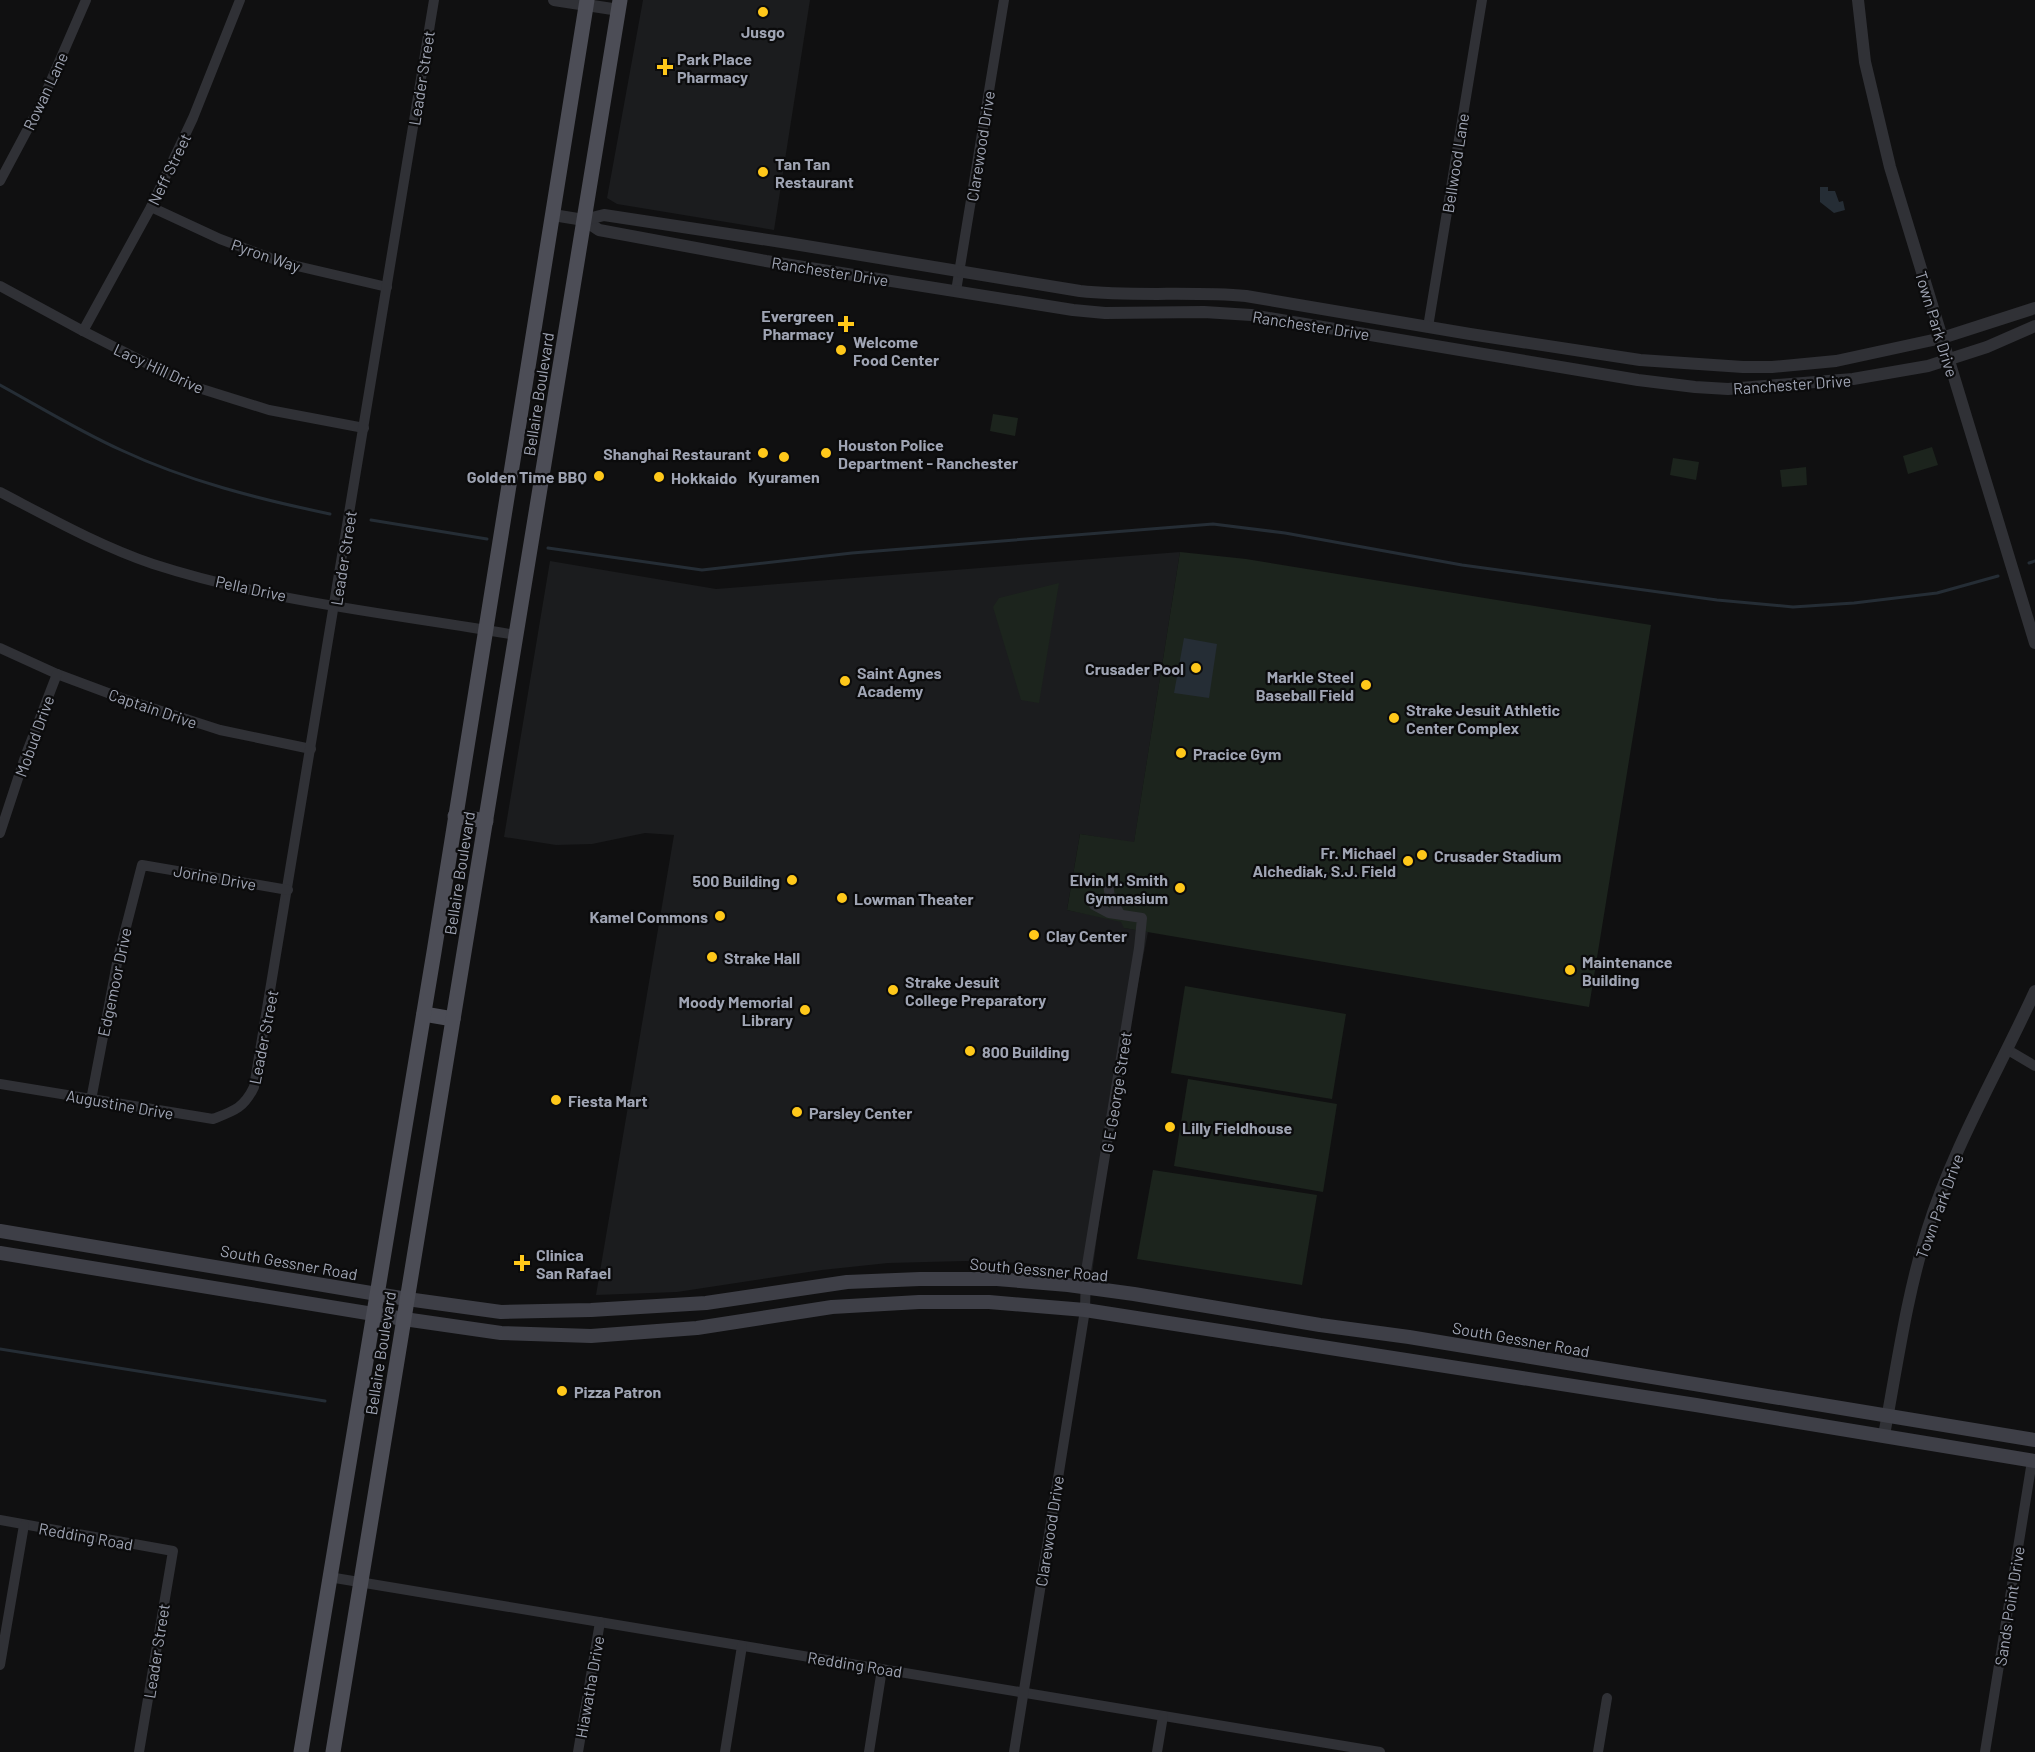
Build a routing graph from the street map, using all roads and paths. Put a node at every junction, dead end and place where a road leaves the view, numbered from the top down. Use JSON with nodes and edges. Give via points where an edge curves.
{"nodes":[{"id":1,"x":86,"y":0,"type":"edge"},
{"id":2,"x":240,"y":0,"type":"edge"},
{"id":3,"x":434,"y":0,"type":"edge"},
{"id":4,"x":554,"y":0,"type":"edge"},
{"id":5,"x":1004,"y":0,"type":"edge"},
{"id":6,"x":1482,"y":0,"type":"edge"},
{"id":7,"x":1858,"y":0,"type":"edge"},
{"id":8,"x":587,"y":3,"type":"edge"},
{"id":9,"x":620,"y":5,"type":"edge"},
{"id":10,"x":0,"y":181,"type":"edge"},
{"id":11,"x":151,"y":207,"type":"junction"},
{"id":12,"x":553,"y":215,"type":"junction"},
{"id":13,"x":584,"y":220,"type":"junction"},
{"id":14,"x":690,"y":228,"type":"junction"},
{"id":15,"x":770,"y":240,"type":"junction"},
{"id":16,"x":687,"y":246,"type":"junction"},
{"id":17,"x":766,"y":261,"type":"junction"},
{"id":18,"x":959,"y":271,"type":"junction"},
{"id":19,"x":0,"y":286,"type":"edge"},
{"id":20,"x":387,"y":287,"type":"junction"},
{"id":21,"x":956,"y":291,"type":"junction"},
{"id":22,"x":1105,"y":294,"type":"junction"},
{"id":23,"x":1289,"y":303,"type":"junction"},
{"id":24,"x":2035,"y":308,"type":"edge"},
{"id":25,"x":1105,"y":313,"type":"junction"},
{"id":26,"x":1286,"y":320,"type":"junction"},
{"id":27,"x":2035,"y":326,"type":"edge"},
{"id":28,"x":1428,"y":327,"type":"junction"},
{"id":29,"x":83,"y":331,"type":"junction"},
{"id":30,"x":1470,"y":334,"type":"junction"},
{"id":31,"x":1942,"y":338,"type":"junction"},
{"id":32,"x":1467,"y":351,"type":"junction"},
{"id":33,"x":1610,"y":355,"type":"junction"},
{"id":34,"x":1948,"y":358,"type":"junction"},
{"id":35,"x":1772,"y":367,"type":"junction"},
{"id":36,"x":1607,"y":374,"type":"junction"},
{"id":37,"x":1774,"y":385,"type":"junction"},
{"id":38,"x":364,"y":428,"type":"junction"},
{"id":39,"x":0,"y":492,"type":"edge"},
{"id":40,"x":335,"y":605,"type":"junction"},
{"id":41,"x":485,"y":629,"type":"junction"},
{"id":42,"x":516,"y":635,"type":"junction"},
{"id":43,"x":2035,"y":643,"type":"edge"},
{"id":44,"x":0,"y":648,"type":"edge"},
{"id":45,"x":57,"y":674,"type":"junction"},
{"id":46,"x":311,"y":749,"type":"junction"},
{"id":47,"x":455,"y":816,"type":"junction"},
{"id":48,"x":486,"y":821,"type":"junction"},
{"id":49,"x":0,"y":834,"type":"edge"},
{"id":50,"x":142,"y":865,"type":"joint"},
{"id":51,"x":1108,"y":884,"type":"dead end"},
{"id":52,"x":288,"y":890,"type":"junction"},
{"id":53,"x":1094,"y":905,"type":"dead end"},
{"id":54,"x":1120,"y":914,"type":"junction"},
{"id":55,"x":2035,"y":991,"type":"edge"},
{"id":56,"x":424,"y":1014,"type":"junction"},
{"id":57,"x":453,"y":1019,"type":"junction"},
{"id":58,"x":2008,"y":1050,"type":"junction"},
{"id":59,"x":2035,"y":1066,"type":"edge"},
{"id":60,"x":0,"y":1084,"type":"edge"},
{"id":61,"x":91,"y":1100,"type":"junction"},
{"id":62,"x":238,"y":1110,"type":"joint"},
{"id":63,"x":0,"y":1231,"type":"edge"},
{"id":64,"x":0,"y":1253,"type":"edge"},
{"id":65,"x":168,"y":1258,"type":"junction"},
{"id":66,"x":164,"y":1281,"type":"junction"},
{"id":67,"x":1086,"y":1288,"type":"junction"},
{"id":68,"x":377,"y":1294,"type":"junction"},
{"id":69,"x":407,"y":1299,"type":"junction"},
{"id":70,"x":591,"y":1310,"type":"junction"},
{"id":71,"x":1085,"y":1310,"type":"junction"},
{"id":72,"x":1247,"y":1312,"type":"junction"},
{"id":73,"x":373,"y":1314,"type":"junction"},
{"id":74,"x":404,"y":1319,"type":"junction"},
{"id":75,"x":1385,"y":1333,"type":"junction"},
{"id":76,"x":1243,"y":1334,"type":"junction"},
{"id":77,"x":591,"y":1336,"type":"junction"},
{"id":78,"x":1521,"y":1355,"type":"junction"},
{"id":79,"x":1381,"y":1356,"type":"junction"},
{"id":80,"x":1516,"y":1377,"type":"junction"},
{"id":81,"x":1660,"y":1379,"type":"junction"},
{"id":82,"x":1657,"y":1399,"type":"junction"},
{"id":83,"x":1888,"y":1415,"type":"junction"},
{"id":84,"x":1884,"y":1435,"type":"junction"},
{"id":85,"x":2035,"y":1440,"type":"edge"},
{"id":86,"x":2034,"y":1460,"type":"edge"},
{"id":87,"x":0,"y":1520,"type":"edge"},
{"id":88,"x":24,"y":1525,"type":"junction"},
{"id":89,"x":173,"y":1551,"type":"joint"},
{"id":90,"x":329,"y":1577,"type":"junction"},
{"id":91,"x":361,"y":1582,"type":"junction"},
{"id":92,"x":600,"y":1622,"type":"junction"},
{"id":93,"x":742,"y":1646,"type":"junction"},
{"id":94,"x":0,"y":1665,"type":"edge"},
{"id":95,"x":882,"y":1669,"type":"junction"},
{"id":96,"x":1024,"y":1693,"type":"junction"},
{"id":97,"x":1607,"y":1698,"type":"dead end"},
{"id":98,"x":1163,"y":1716,"type":"junction"},
{"id":99,"x":139,"y":1752,"type":"edge"},
{"id":100,"x":301,"y":1752,"type":"edge"},
{"id":101,"x":333,"y":1752,"type":"edge"},
{"id":102,"x":578,"y":1752,"type":"edge"},
{"id":103,"x":725,"y":1752,"type":"edge"},
{"id":104,"x":868,"y":1752,"type":"edge"},
{"id":105,"x":1014,"y":1752,"type":"edge"},
{"id":106,"x":1157,"y":1752,"type":"edge"},
{"id":107,"x":1380,"y":1752,"type":"edge"},
{"id":108,"x":1598,"y":1752,"type":"edge"},
{"id":109,"x":1985,"y":1752,"type":"edge"}],
"edges":[{"from":1,"to":10,"type":"street","name":"Rowan Lane","via":[[40,106]]},
{"from":2,"to":11,"type":"street","name":"Neff Street","via":[[193,118]]},
{"from":3,"to":20,"type":"street","name":"Leader Street"},
{"from":4,"to":8,"type":"street"},
{"from":5,"to":18,"type":"street","name":"Clarewood Drive"},
{"from":6,"to":28,"type":"street","name":"Bellwood Lane"},
{"from":7,"to":31,"type":"street","name":"Town Park Drive","via":[[1865,62],[1890,167]]},
{"from":8,"to":9,"type":"street"},
{"from":8,"to":12,"type":"main road","name":"Bellaire Boulevard"},
{"from":9,"to":13,"type":"main road","name":"Bellaire Boulevard"},
{"from":11,"to":20,"type":"street","name":"Pyron Way","via":[[284,263]]},
{"from":11,"to":29,"type":"street","name":"Neff Street"},
{"from":12,"to":13,"type":"street","name":"Ranchester Drive"},
{"from":12,"to":41,"type":"main road","name":"Bellaire Boulevard"},
{"from":13,"to":14,"type":"street","name":"Ranchester Drive","via":[[601,215]]},
{"from":13,"to":16,"type":"street","name":"Ranchester Drive","via":[[599,230]]},
{"from":13,"to":42,"type":"main road","name":"Bellaire Boulevard"},
{"from":14,"to":15,"type":"street","name":"Ranchester Drive"},
{"from":14,"to":16,"type":"street"},
{"from":15,"to":17,"type":"street"},
{"from":15,"to":18,"type":"street","name":"Ranchester Drive"},
{"from":16,"to":17,"type":"street","name":"Ranchester Drive"},
{"from":17,"to":21,"type":"street","name":"Ranchester Drive"},
{"from":18,"to":21,"type":"street","name":"Clarewood Drive"},
{"from":18,"to":22,"type":"street","name":"Ranchester Drive"},
{"from":19,"to":29,"type":"street","name":"Lacy Hill Drive"},
{"from":20,"to":38,"type":"street","name":"Leader Street"},
{"from":21,"to":25,"type":"street","name":"Ranchester Drive"},
{"from":22,"to":23,"type":"street","name":"Ranchester Drive","via":[[1215,293]]},
{"from":22,"to":25,"type":"street"},
{"from":23,"to":26,"type":"street"},
{"from":23,"to":28,"type":"street","name":"Ranchester Drive"},
{"from":24,"to":31,"type":"street","name":"Ranchester Drive"},
{"from":25,"to":26,"type":"street","name":"Ranchester Drive","via":[[1226,312]]},
{"from":26,"to":32,"type":"street","name":"Ranchester Drive"},
{"from":27,"to":34,"type":"street","name":"Ranchester Drive","via":[[1987,347]]},
{"from":28,"to":30,"type":"street","name":"Ranchester Drive"},
{"from":29,"to":38,"type":"street","name":"Lacy Hill Drive","via":[[189,385],[268,410]]},
{"from":30,"to":32,"type":"street"},
{"from":30,"to":33,"type":"street","name":"Ranchester Drive"},
{"from":31,"to":34,"type":"street","name":"Town Park Drive"},
{"from":31,"to":35,"type":"street","name":"Ranchester Drive","via":[[1836,362]]},
{"from":32,"to":36,"type":"street","name":"Ranchester Drive"},
{"from":33,"to":35,"type":"street","name":"Ranchester Drive","via":[[1696,365]]},
{"from":33,"to":36,"type":"street"},
{"from":34,"to":37,"type":"street","name":"Ranchester Drive","via":[[1928,366],[1853,380]]},
{"from":34,"to":43,"type":"street","name":"Town Park Drive"},
{"from":35,"to":37,"type":"street"},
{"from":36,"to":37,"type":"street","name":"Ranchester Drive","via":[[1695,387]]},
{"from":38,"to":40,"type":"street","name":"Leader Street"},
{"from":39,"to":40,"type":"street","name":"Pella Drive","via":[[80,534],[153,563],[233,586]]},
{"from":40,"to":41,"type":"street","name":"Pella Drive"},
{"from":40,"to":46,"type":"street","name":"Leader Street"},
{"from":41,"to":42,"type":"street","name":"Pella Drive"},
{"from":41,"to":47,"type":"main road","name":"Bellaire Boulevard"},
{"from":42,"to":48,"type":"main road","name":"Bellaire Boulevard"},
{"from":44,"to":45,"type":"street","name":"Captain Drive"},
{"from":45,"to":46,"type":"street","name":"Captain Drive","via":[[220,730]]},
{"from":45,"to":49,"type":"street","name":"Mobud Drive"},
{"from":46,"to":52,"type":"street","name":"Leader Street"},
{"from":47,"to":48,"type":"main road"},
{"from":47,"to":56,"type":"main road","name":"Bellaire Boulevard"},
{"from":48,"to":57,"type":"main road","name":"Bellaire Boulevard"},
{"from":50,"to":52,"type":"street","name":"Jorine Drive"},
{"from":50,"to":61,"type":"street","name":"Edgemoor Drive","via":[[118,958]]},
{"from":51,"to":54,"type":"street"},
{"from":52,"to":62,"type":"street","name":"Leader Street","via":[[258,1077],[249,1098]]},
{"from":53,"to":54,"type":"street","name":"G E George Street"},
{"from":54,"to":67,"type":"street","name":"G E George Street","via":[[1142,918]]},
{"from":55,"to":58,"type":"street","name":"Town Park Drive"},
{"from":56,"to":57,"type":"main road"},
{"from":56,"to":68,"type":"main road","name":"Bellaire Boulevard"},
{"from":57,"to":69,"type":"main road","name":"Bellaire Boulevard"},
{"from":58,"to":59,"type":"street"},
{"from":58,"to":83,"type":"street","name":"Town Park Drive","via":[[1979,1105],[1927,1229],[1904,1324]]},
{"from":60,"to":61,"type":"street","name":"Augustine Drive"},
{"from":61,"to":62,"type":"street","name":"Augustine Drive","via":[[213,1119]]},
{"from":63,"to":65,"type":"main road","name":"South Gessner Road"},
{"from":64,"to":66,"type":"main road"},
{"from":65,"to":66,"type":"main road"},
{"from":65,"to":68,"type":"main road","name":"South Gessner Road"},
{"from":66,"to":73,"type":"main road"},
{"from":67,"to":70,"type":"main road","name":"South Gessner Road","via":[[997,1279],[847,1282],[706,1303]]},
{"from":67,"to":71,"type":"street","name":"Clarewood Drive"},
{"from":67,"to":72,"type":"main road","name":"South Gessner Road"},
{"from":68,"to":69,"type":"main road","name":"South Gessner Road"},
{"from":68,"to":73,"type":"main road","name":"Bellaire Boulevard"},
{"from":69,"to":70,"type":"main road","name":"South Gessner Road","via":[[501,1312]]},
{"from":69,"to":74,"type":"main road","name":"Bellaire Boulevard"},
{"from":70,"to":77,"type":"main road"},
{"from":71,"to":76,"type":"main road"},
{"from":71,"to":77,"type":"main road","via":[[989,1302],[919,1302],[832,1307],[697,1328]]},
{"from":71,"to":96,"type":"street","name":"Clarewood Drive"},
{"from":72,"to":75,"type":"main road","name":"South Gessner Road"},
{"from":72,"to":76,"type":"main road"},
{"from":73,"to":74,"type":"main road"},
{"from":73,"to":90,"type":"main road","name":"Bellaire Boulevard"},
{"from":74,"to":77,"type":"main road","via":[[501,1333]]},
{"from":74,"to":91,"type":"main road","name":"Bellaire Boulevard"},
{"from":75,"to":78,"type":"main road","name":"South Gessner Road"},
{"from":75,"to":79,"type":"main road"},
{"from":76,"to":79,"type":"main road"},
{"from":78,"to":80,"type":"main road"},
{"from":78,"to":81,"type":"main road","name":"South Gessner Road"},
{"from":79,"to":80,"type":"main road"},
{"from":80,"to":82,"type":"main road"},
{"from":81,"to":82,"type":"main road"},
{"from":81,"to":83,"type":"main road","name":"South Gessner Road"},
{"from":82,"to":84,"type":"main road"},
{"from":83,"to":84,"type":"street","name":"Town Park Drive"},
{"from":83,"to":85,"type":"main road","name":"South Gessner Road"},
{"from":84,"to":86,"type":"main road"},
{"from":86,"to":109,"type":"street","name":"Sands Point Drive"},
{"from":87,"to":88,"type":"street","name":"Redding Road"},
{"from":88,"to":89,"type":"street","name":"Redding Road"},
{"from":88,"to":94,"type":"street"},
{"from":89,"to":99,"type":"street","name":"Leader Street"},
{"from":90,"to":91,"type":"street","name":"Redding Road"},
{"from":90,"to":100,"type":"main road","name":"Bellaire Boulevard"},
{"from":91,"to":92,"type":"street","name":"Redding Road"},
{"from":91,"to":101,"type":"main road","name":"Bellaire Boulevard"},
{"from":92,"to":93,"type":"street","name":"Redding Road"},
{"from":92,"to":102,"type":"street","name":"Hiawatha Drive"},
{"from":93,"to":95,"type":"street","name":"Redding Road"},
{"from":93,"to":103,"type":"street"},
{"from":95,"to":96,"type":"street","name":"Redding Road"},
{"from":95,"to":104,"type":"street"},
{"from":96,"to":98,"type":"street","name":"Redding Road"},
{"from":96,"to":105,"type":"street","name":"Clarewood Drive"},
{"from":97,"to":108,"type":"street"},
{"from":98,"to":106,"type":"street"},
{"from":98,"to":107,"type":"street","name":"Redding Road"}]}
